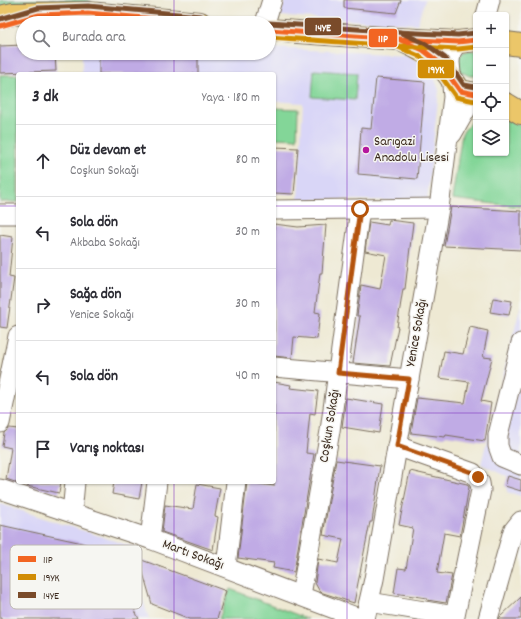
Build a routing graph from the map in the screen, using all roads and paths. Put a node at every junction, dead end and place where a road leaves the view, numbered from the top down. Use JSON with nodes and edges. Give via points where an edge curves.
{"nodes":[{"id":1,"x":272,"y":0,"type":"edge"},
{"id":2,"x":490,"y":0,"type":"edge"},
{"id":3,"x":487,"y":12,"type":"edge"},
{"id":4,"x":39,"y":15,"type":"junction"},
{"id":5,"x":35,"y":16,"type":"edge"},
{"id":6,"x":122,"y":16,"type":"edge"},
{"id":7,"x":267,"y":16,"type":"edge"},
{"id":8,"x":0,"y":17,"type":"edge"},
{"id":9,"x":16,"y":21,"type":"edge"},
{"id":10,"x":0,"y":26,"type":"edge"},
{"id":11,"x":276,"y":30,"type":"edge"},
{"id":12,"x":398,"y":39,"type":"junction"},
{"id":13,"x":467,"y":41,"type":"edge"},
{"id":14,"x":509,"y":43,"type":"edge"},
{"id":15,"x":521,"y":45,"type":"edge"},
{"id":16,"x":452,"y":79,"type":"junction"},
{"id":17,"x":473,"y":93,"type":"edge"},
{"id":18,"x":473,"y":102,"type":"edge"},
{"id":19,"x":509,"y":106,"type":"edge"},
{"id":20,"x":521,"y":113,"type":"edge"},
{"id":21,"x":449,"y":141,"type":"junction"},
{"id":22,"x":439,"y":208,"type":"junction"},
{"id":23,"x":360,"y":209,"type":"junction"},
{"id":24,"x":276,"y":210,"type":"edge"},
{"id":25,"x":0,"y":214,"type":"edge"},
{"id":26,"x":16,"y":214,"type":"edge"},
{"id":27,"x":13,"y":343,"type":"edge"},
{"id":28,"x":521,"y":343,"type":"edge"},
{"id":29,"x":276,"y":368,"type":"edge"},
{"id":30,"x":338,"y":373,"type":"junction"},
{"id":31,"x":409,"y":379,"type":"junction"},
{"id":32,"x":0,"y":423,"type":"edge"},
{"id":33,"x":397,"y":446,"type":"junction"},
{"id":34,"x":521,"y":466,"type":"edge"},
{"id":35,"x":75,"y":484,"type":"edge"},
{"id":36,"x":157,"y":484,"type":"edge"},
{"id":37,"x":236,"y":484,"type":"edge"},
{"id":38,"x":0,"y":489,"type":"edge"},
{"id":39,"x":72,"y":513,"type":"junction"},
{"id":40,"x":521,"y":521,"type":"edge"},
{"id":41,"x":150,"y":539,"type":"junction"},
{"id":42,"x":226,"y":567,"type":"junction"},
{"id":43,"x":301,"y":596,"type":"junction"},
{"id":44,"x":367,"y":610,"type":"edge"},
{"id":45,"x":361,"y":619,"type":"edge"},
{"id":46,"x":488,"y":619,"type":"edge"}],
"edges":[{"from":1,"to":7,"type":"street"},
{"from":2,"to":3,"type":"street"},
{"from":4,"to":5,"type":"main road"},
{"from":4,"to":6,"type":"main road","via":[[88,13]]},
{"from":4,"to":8,"type":"main road","via":[[13,14]]},
{"from":9,"to":10,"type":"main road"},
{"from":11,"to":12,"type":"main road"},
{"from":12,"to":13,"type":"main road"},
{"from":12,"to":16,"type":"main road","via":[[423,50],[442,64]]},
{"from":13,"to":16,"type":"street","name":"Yenice Sokağı","via":[[451,52]]},
{"from":14,"to":15,"type":"main road"},
{"from":16,"to":17,"type":"main road","via":[[460,91]]},
{"from":16,"to":21,"type":"street","name":"Yenice Sokağı","via":[[454,97]]},
{"from":18,"to":21,"type":"street","via":[[468,106]]},
{"from":19,"to":20,"type":"main road"},
{"from":21,"to":22,"type":"street","name":"Yenice Sokağı"},
{"from":22,"to":23,"type":"street"},
{"from":22,"to":31,"type":"street","name":"Yenice Sokağı"},
{"from":23,"to":24,"type":"street"},
{"from":23,"to":30,"type":"street","name":"Coşkun Sokağı"},
{"from":25,"to":26,"type":"street"},
{"from":27,"to":32,"type":"street"},
{"from":28,"to":34,"type":"street","via":[[498,435],[502,457]]},
{"from":29,"to":30,"type":"street"},
{"from":30,"to":31,"type":"street"},
{"from":30,"to":43,"type":"street","name":"Coşkun Sokağı"},
{"from":31,"to":33,"type":"street","name":"Yenice Sokağı"},
{"from":33,"to":44,"type":"street","name":"Yenice Sokağı"},
{"from":33,"to":44,"type":"street","via":[[474,473],[481,490],[455,616]]},
{"from":35,"to":39,"type":"street"},
{"from":36,"to":41,"type":"street"},
{"from":37,"to":42,"type":"street"},
{"from":38,"to":39,"type":"street","name":"Martı Sokağı"},
{"from":39,"to":41,"type":"street","name":"Martı Sokağı"},
{"from":40,"to":46,"type":"street","via":[[513,531]]},
{"from":41,"to":42,"type":"street","name":"Martı Sokağı"},
{"from":42,"to":43,"type":"street","name":"Martı Sokağı"},
{"from":43,"to":45,"type":"street","name":"Martı Sokağı"}]}
